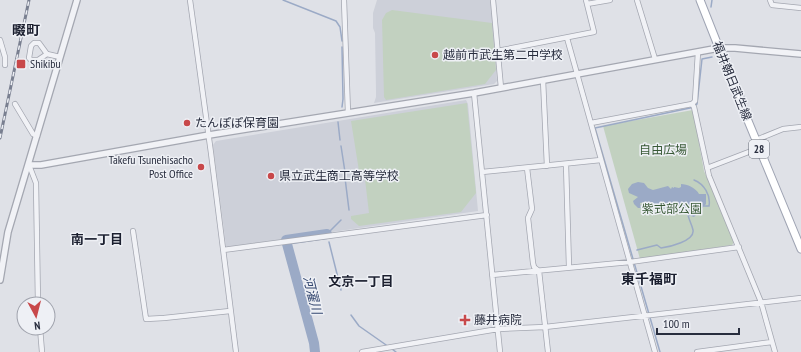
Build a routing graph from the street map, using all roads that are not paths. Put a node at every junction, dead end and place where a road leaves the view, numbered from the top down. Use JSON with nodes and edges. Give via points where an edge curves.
{"nodes":[{"id":1,"x":77,"y":0,"type":"edge"},
{"id":2,"x":190,"y":0,"type":"edge"},
{"id":3,"x":344,"y":0,"type":"edge"},
{"id":4,"x":493,"y":0,"type":"edge"},
{"id":5,"x":610,"y":0,"type":"edge"},
{"id":6,"x":637,"y":0,"type":"edge"},
{"id":7,"x":700,"y":0,"type":"edge"},
{"id":8,"x":770,"y":0,"type":"edge"},
{"id":9,"x":586,"y":2,"type":"edge"},
{"id":10,"x":801,"y":8,"type":"edge"},
{"id":11,"x":567,"y":38,"type":"junction"},
{"id":12,"x":0,"y":40,"type":"edge"},
{"id":13,"x":719,"y":48,"type":"junction"},
{"id":14,"x":497,"y":52,"type":"junction"},
{"id":15,"x":698,"y":52,"type":"junction"},
{"id":16,"x":47,"y":54,"type":"junction"},
{"id":17,"x":801,"y":54,"type":"edge"},
{"id":18,"x":60,"y":57,"type":"junction"},
{"id":19,"x":656,"y":59,"type":"junction"},
{"id":20,"x":5,"y":65,"type":"dead end"},
{"id":21,"x":576,"y":74,"type":"junction"},
{"id":22,"x":543,"y":80,"type":"junction"},
{"id":23,"x":501,"y":88,"type":"junction"},
{"id":24,"x":474,"y":93,"type":"junction"},
{"id":25,"x":15,"y":104,"type":"dead end"},
{"id":26,"x":692,"y":104,"type":"junction"},
{"id":27,"x":348,"y":113,"type":"junction"},
{"id":28,"x":591,"y":123,"type":"junction"},
{"id":29,"x":801,"y":126,"type":"edge"},
{"id":30,"x":208,"y":135,"type":"junction"},
{"id":31,"x":37,"y":136,"type":"junction"},
{"id":32,"x":756,"y":140,"type":"junction"},
{"id":33,"x":759,"y":148,"type":"junction"},
{"id":34,"x":601,"y":160,"type":"junction"},
{"id":35,"x":566,"y":164,"type":"junction"},
{"id":36,"x":29,"y":165,"type":"junction"},
{"id":37,"x":547,"y":166,"type":"junction"},
{"id":38,"x":527,"y":168,"type":"junction"},
{"id":39,"x":707,"y":168,"type":"junction"},
{"id":40,"x":482,"y":172,"type":"junction"},
{"id":41,"x":486,"y":215,"type":"junction"},
{"id":42,"x":133,"y":231,"type":"dead end"},
{"id":43,"x":739,"y":247,"type":"junction"},
{"id":44,"x":223,"y":250,"type":"junction"},
{"id":45,"x":801,"y":250,"type":"edge"},
{"id":46,"x":630,"y":262,"type":"junction"},
{"id":47,"x":569,"y":267,"type":"junction"},
{"id":48,"x":539,"y":271,"type":"junction"},
{"id":49,"x":492,"y":275,"type":"junction"},
{"id":50,"x":0,"y":280,"type":"edge"},
{"id":51,"x":38,"y":296,"type":"edge"},
{"id":52,"x":801,"y":298,"type":"edge"},
{"id":53,"x":761,"y":302,"type":"junction"},
{"id":54,"x":230,"y":311,"type":"junction"},
{"id":55,"x":646,"y":315,"type":"junction"},
{"id":56,"x":545,"y":327,"type":"junction"},
{"id":57,"x":498,"y":329,"type":"junction"},
{"id":58,"x":41,"y":336,"type":"edge"},
{"id":59,"x":772,"y":342,"type":"junction"},
{"id":60,"x":369,"y":351,"type":"edge"},
{"id":61,"x":42,"y":352,"type":"edge"},
{"id":62,"x":236,"y":352,"type":"edge"},
{"id":63,"x":362,"y":352,"type":"edge"},
{"id":64,"x":500,"y":352,"type":"edge"},
{"id":65,"x":548,"y":352,"type":"edge"},
{"id":66,"x":655,"y":352,"type":"edge"},
{"id":67,"x":697,"y":352,"type":"edge"},
{"id":68,"x":775,"y":352,"type":"edge"}],
"edges":[{"from":1,"to":18,"type":"street"},
{"from":2,"to":30,"type":"street"},
{"from":3,"to":27,"type":"street"},
{"from":4,"to":14,"type":"street"},
{"from":5,"to":9,"type":"street"},
{"from":6,"to":19,"type":"street"},
{"from":7,"to":13,"type":"main road","name":"福井朝日武生線","number":"28"},
{"from":8,"to":10,"type":"street","via":[[772,5]]},
{"from":9,"to":11,"type":"street","via":[[594,32]]},
{"from":11,"to":14,"type":"street"},
{"from":11,"to":21,"type":"street"},
{"from":12,"to":20,"type":"street"},
{"from":13,"to":15,"type":"street"},
{"from":13,"to":17,"type":"street"},
{"from":13,"to":32,"type":"main road","name":"福井朝日武生線","number":"28"},
{"from":14,"to":23,"type":"street"},
{"from":15,"to":19,"type":"street"},
{"from":15,"to":26,"type":"street","via":[[695,101]]},
{"from":16,"to":16,"type":"street","via":[[36,61],[28,58],[31,45],[34,43],[39,43]]},
{"from":16,"to":18,"type":"street"},
{"from":18,"to":31,"type":"street"},
{"from":19,"to":21,"type":"street"},
{"from":21,"to":22,"type":"street"},
{"from":21,"to":28,"type":"street"},
{"from":22,"to":23,"type":"street"},
{"from":22,"to":37,"type":"street"},
{"from":23,"to":24,"type":"street"},
{"from":24,"to":27,"type":"street"},
{"from":24,"to":40,"type":"street"},
{"from":25,"to":31,"type":"street","via":[[33,134]]},
{"from":26,"to":28,"type":"street"},
{"from":26,"to":39,"type":"street"},
{"from":27,"to":30,"type":"street"},
{"from":28,"to":34,"type":"street"},
{"from":29,"to":32,"type":"street","via":[[783,129]]},
{"from":30,"to":36,"type":"street"},
{"from":30,"to":44,"type":"street"},
{"from":31,"to":36,"type":"street"},
{"from":32,"to":33,"type":"main road","name":"福井朝日武生線","number":"28"},
{"from":33,"to":39,"type":"street"},
{"from":33,"to":45,"type":"main road","name":"福井朝日武生線","number":"28"},
{"from":34,"to":35,"type":"street"},
{"from":34,"to":46,"type":"street"},
{"from":35,"to":37,"type":"street"},
{"from":35,"to":47,"type":"street"},
{"from":36,"to":50,"type":"street","via":[[8,232]]},
{"from":36,"to":51,"type":"street","via":[[36,183]]},
{"from":37,"to":38,"type":"street"},
{"from":38,"to":40,"type":"street"},
{"from":38,"to":48,"type":"street","via":[[532,209],[528,218],[533,263]]},
{"from":39,"to":43,"type":"street"},
{"from":40,"to":41,"type":"street"},
{"from":41,"to":44,"type":"street"},
{"from":41,"to":49,"type":"street"},
{"from":42,"to":54,"type":"street","via":[[146,319]]},
{"from":43,"to":46,"type":"street"},
{"from":43,"to":53,"type":"street"},
{"from":44,"to":54,"type":"street"},
{"from":46,"to":47,"type":"street"},
{"from":46,"to":55,"type":"street"},
{"from":47,"to":48,"type":"street"},
{"from":48,"to":49,"type":"street"},
{"from":48,"to":56,"type":"street"},
{"from":49,"to":57,"type":"street"},
{"from":52,"to":53,"type":"street"},
{"from":53,"to":55,"type":"street"},
{"from":53,"to":59,"type":"street"},
{"from":54,"to":62,"type":"street"},
{"from":55,"to":56,"type":"street"},
{"from":55,"to":66,"type":"street"},
{"from":56,"to":57,"type":"street"},
{"from":56,"to":65,"type":"street"},
{"from":57,"to":60,"type":"street"},
{"from":57,"to":64,"type":"street"},
{"from":58,"to":61,"type":"street"},
{"from":59,"to":67,"type":"street"},
{"from":59,"to":68,"type":"street"},
{"from":60,"to":63,"type":"street"}]}
